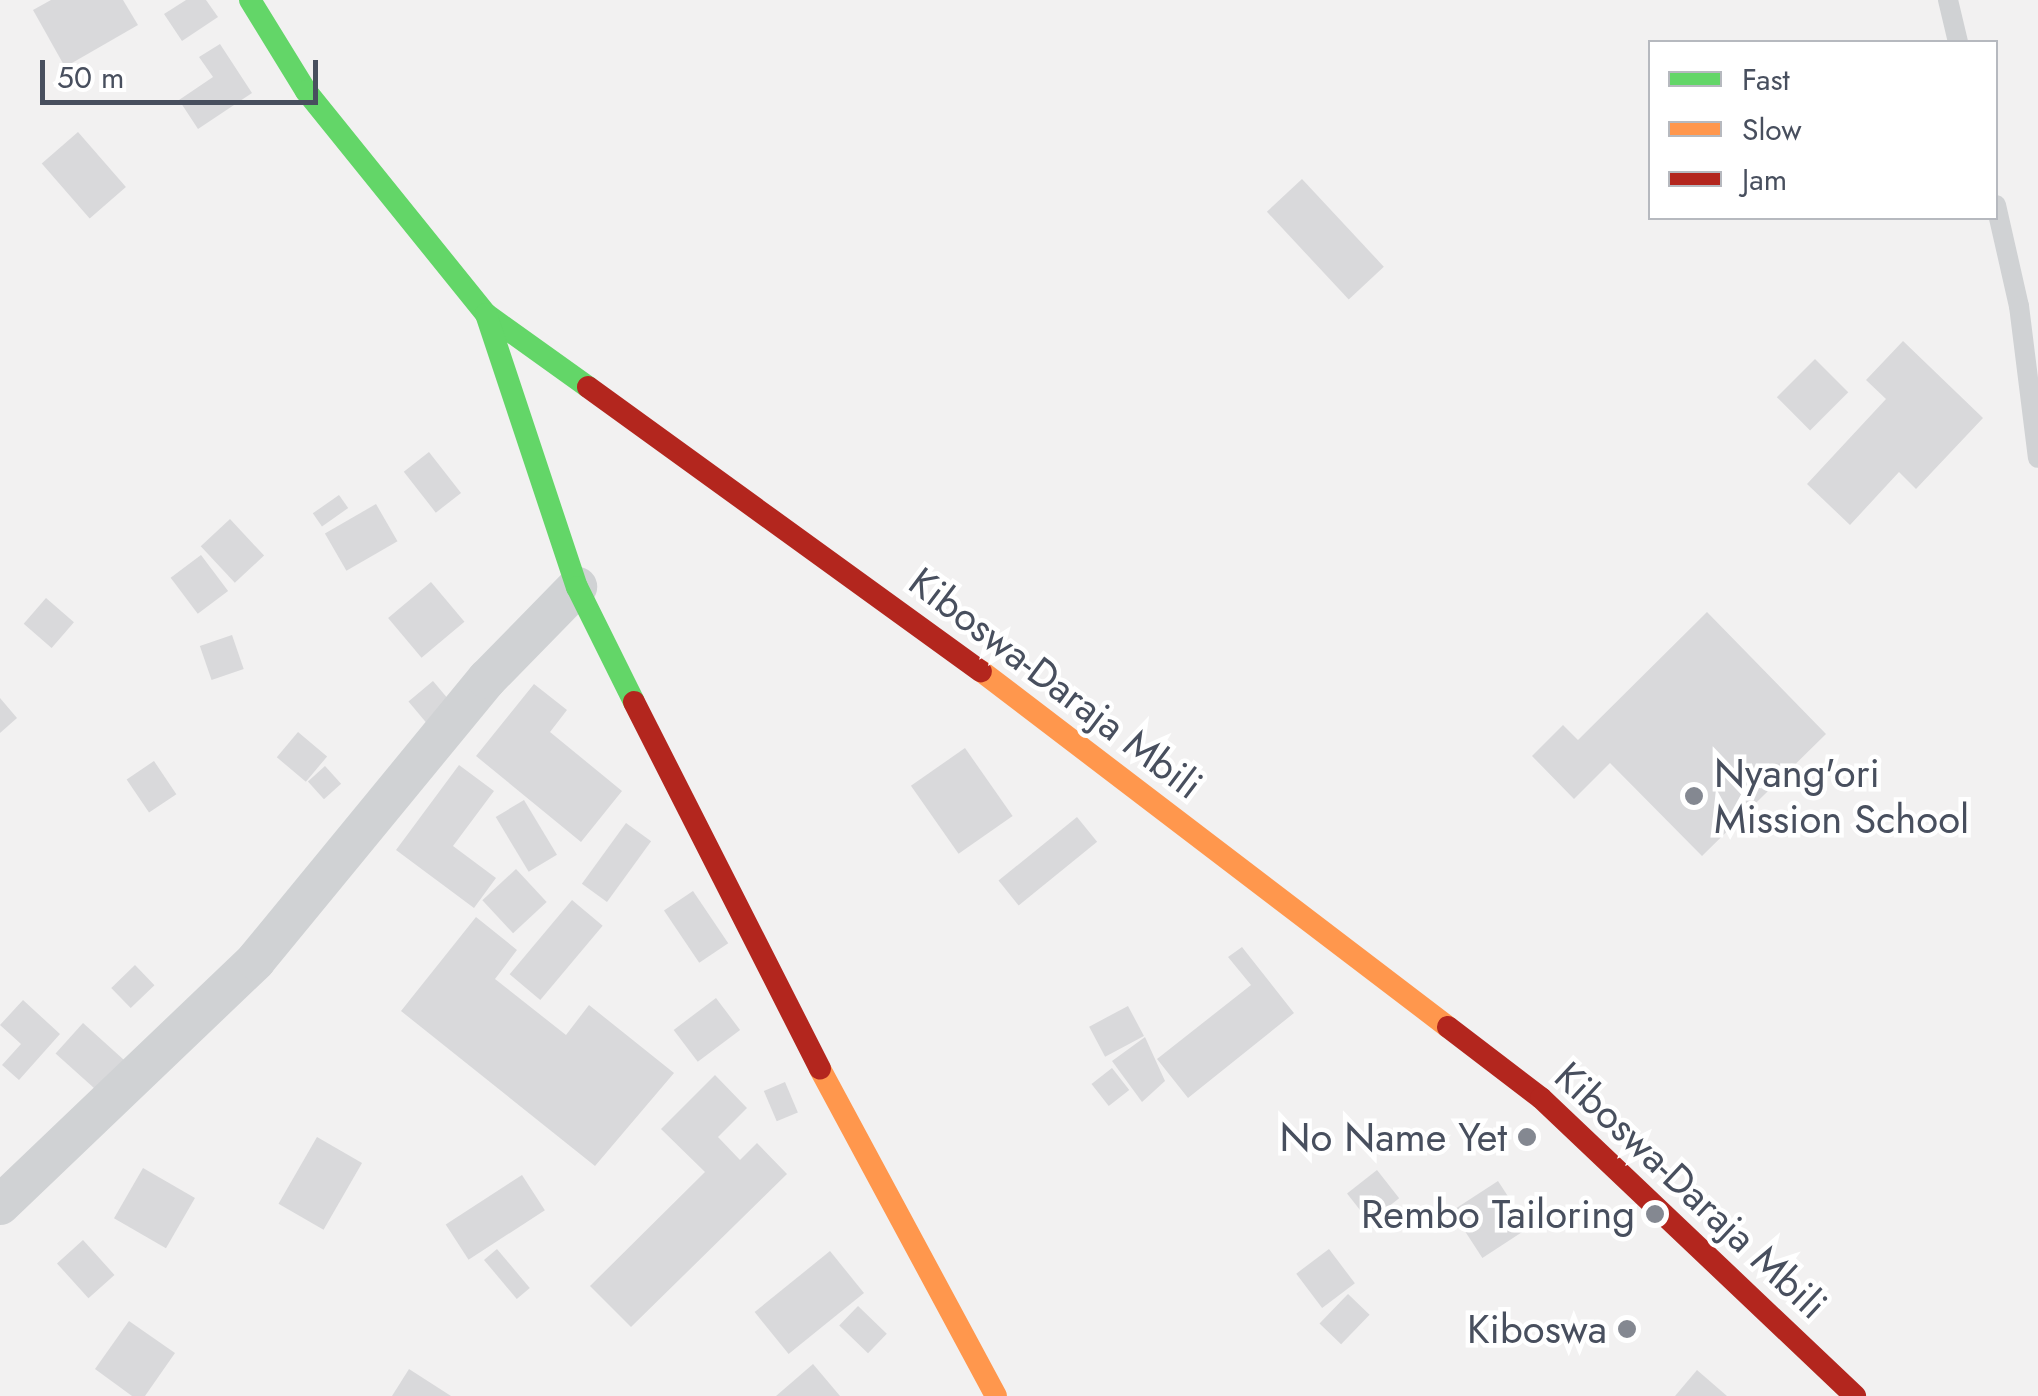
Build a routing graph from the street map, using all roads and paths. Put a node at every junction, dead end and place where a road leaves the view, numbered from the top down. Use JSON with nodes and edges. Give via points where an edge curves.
{"nodes":[{"id":1,"x":250,"y":0,"type":"edge"},
{"id":2,"x":1948,"y":0,"type":"edge"},
{"id":3,"x":1958,"y":40,"type":"edge"},
{"id":4,"x":1998,"y":214,"type":"edge"},
{"id":5,"x":486,"y":314,"type":"junction"},
{"id":6,"x":2038,"y":458,"type":"edge"},
{"id":7,"x":577,"y":588,"type":"junction"},
{"id":8,"x":0,"y":1205,"type":"edge"},
{"id":9,"x":996,"y":1396,"type":"edge"},
{"id":10,"x":1855,"y":1396,"type":"edge"}],
"edges":[{"from":1,"to":5,"type":"main road","name":"Kiboswa-Daraja Mbili","via":[[306,91]]},
{"from":2,"to":3,"type":"lane"},
{"from":4,"to":6,"type":"lane","via":[[2019,306]]},
{"from":5,"to":7,"type":"main road"},
{"from":5,"to":10,"type":"main road","name":"Kiboswa-Daraja Mbili","via":[[1017,697],[1541,1098]]},
{"from":7,"to":8,"type":"street","via":[[487,679],[256,960]]},
{"from":7,"to":9,"type":"main road","via":[[802,1036]]}]}
